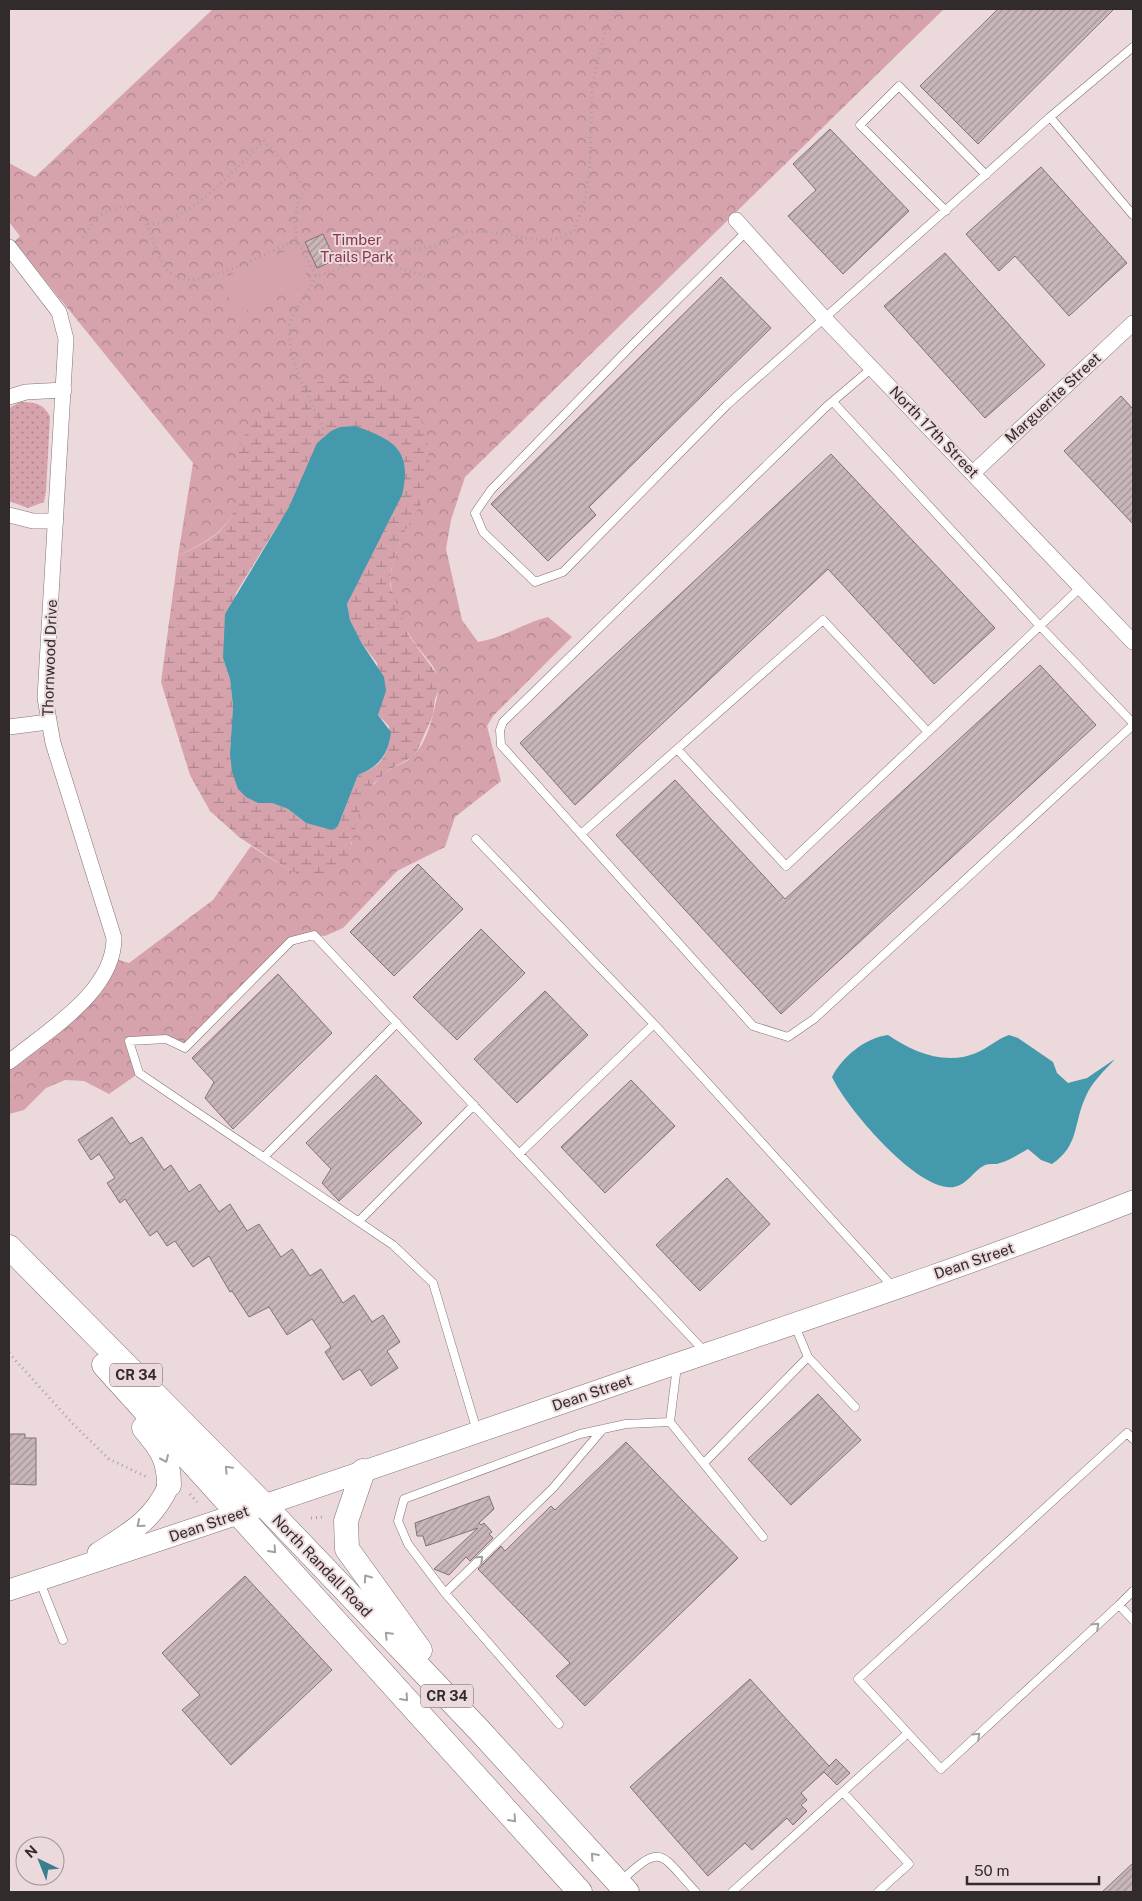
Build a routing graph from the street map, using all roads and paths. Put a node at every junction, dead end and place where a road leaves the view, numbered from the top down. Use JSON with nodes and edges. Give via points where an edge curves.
{"nodes":[{"id":1,"x":617,"y":9,"type":"edge"},
{"id":2,"x":1133,"y":47,"type":"edge"},
{"id":3,"x":1050,"y":117,"type":"junction"},
{"id":4,"x":986,"y":175,"type":"junction"},
{"id":5,"x":946,"y":211,"type":"junction"},
{"id":6,"x":1133,"y":215,"type":"edge"},
{"id":7,"x":736,"y":220,"type":"dead end"},
{"id":8,"x":148,"y":224,"type":"junction"},
{"id":9,"x":746,"y":232,"type":"junction"},
{"id":10,"x":83,"y":238,"type":"dead end"},
{"id":11,"x":297,"y":240,"type":"junction"},
{"id":12,"x":9,"y":247,"type":"edge"},
{"id":13,"x":367,"y":256,"type":"junction"},
{"id":14,"x":316,"y":276,"type":"junction"},
{"id":15,"x":430,"y":278,"type":"dead end"},
{"id":16,"x":825,"y":319,"type":"junction"},
{"id":17,"x":1133,"y":323,"type":"edge"},
{"id":18,"x":872,"y":368,"type":"junction"},
{"id":19,"x":64,"y":390,"type":"junction"},
{"id":20,"x":9,"y":397,"type":"edge"},
{"id":21,"x":833,"y":402,"type":"junction"},
{"id":22,"x":324,"y":431,"type":"dead end"},
{"id":23,"x":973,"y":474,"type":"junction"},
{"id":24,"x":9,"y":515,"type":"edge"},
{"id":25,"x":56,"y":522,"type":"junction"},
{"id":26,"x":1081,"y":587,"type":"junction"},
{"id":27,"x":1040,"y":626,"type":"junction"},
{"id":28,"x":1133,"y":642,"type":"edge"},
{"id":29,"x":48,"y":722,"type":"junction"},
{"id":30,"x":1133,"y":724,"type":"edge"},
{"id":31,"x":9,"y":727,"type":"edge"},
{"id":32,"x":928,"y":732,"type":"junction"},
{"id":33,"x":677,"y":749,"type":"junction"},
{"id":34,"x":581,"y":834,"type":"junction"},
{"id":35,"x":476,"y":840,"type":"dead end"},
{"id":36,"x":397,"y":1023,"type":"junction"},
{"id":37,"x":654,"y":1024,"type":"junction"},
{"id":38,"x":9,"y":1062,"type":"edge"},
{"id":39,"x":474,"y":1105,"type":"junction"},
{"id":40,"x":519,"y":1154,"type":"junction"},
{"id":41,"x":264,"y":1157,"type":"junction"},
{"id":42,"x":1133,"y":1201,"type":"edge"},
{"id":43,"x":359,"y":1221,"type":"junction"},
{"id":44,"x":9,"y":1249,"type":"edge"},
{"id":45,"x":894,"y":1288,"type":"junction"},
{"id":46,"x":794,"y":1324,"type":"junction"},
{"id":47,"x":88,"y":1348,"type":"junction"},
{"id":48,"x":9,"y":1353,"type":"edge"},
{"id":49,"x":707,"y":1354,"type":"junction"},
{"id":50,"x":808,"y":1357,"type":"junction"},
{"id":51,"x":678,"y":1364,"type":"junction"},
{"id":52,"x":856,"y":1407,"type":"dead end"},
{"id":53,"x":670,"y":1422,"type":"junction"},
{"id":54,"x":603,"y":1429,"type":"junction"},
{"id":55,"x":477,"y":1433,"type":"junction"},
{"id":56,"x":1133,"y":1439,"type":"edge"},
{"id":57,"x":704,"y":1463,"type":"junction"},
{"id":58,"x":363,"y":1471,"type":"junction"},
{"id":59,"x":179,"y":1490,"type":"junction"},
{"id":60,"x":197,"y":1502,"type":"dead end"},
{"id":61,"x":262,"y":1504,"type":"junction"},
{"id":62,"x":241,"y":1514,"type":"junction"},
{"id":63,"x":326,"y":1517,"type":"dead end"},
{"id":64,"x":312,"y":1518,"type":"dead end"},
{"id":65,"x":763,"y":1537,"type":"dead end"},
{"id":66,"x":43,"y":1579,"type":"junction"},
{"id":67,"x":9,"y":1590,"type":"edge"},
{"id":68,"x":1133,"y":1591,"type":"edge"},
{"id":69,"x":445,"y":1593,"type":"junction"},
{"id":70,"x":1119,"y":1605,"type":"junction"},
{"id":71,"x":1133,"y":1620,"type":"edge"},
{"id":72,"x":63,"y":1640,"type":"dead end"},
{"id":73,"x":559,"y":1724,"type":"dead end"},
{"id":74,"x":479,"y":1730,"type":"junction"},
{"id":75,"x":908,"y":1733,"type":"junction"},
{"id":76,"x":843,"y":1792,"type":"junction"},
{"id":77,"x":622,"y":1888,"type":"edge"},
{"id":78,"x":580,"y":1892,"type":"edge"},
{"id":79,"x":696,"y":1892,"type":"edge"},
{"id":80,"x":734,"y":1892,"type":"edge"},
{"id":81,"x":878,"y":1892,"type":"edge"}],
"edges":[{"from":1,"to":13,"type":"path","via":[[606,28],[592,88],[590,167],[585,200],[574,231],[555,239],[467,232],[418,250]]},
{"from":2,"to":3,"type":"lane"},
{"from":3,"to":4,"type":"lane"},
{"from":3,"to":6,"type":"lane"},
{"from":4,"to":5,"type":"lane"},
{"from":4,"to":5,"type":"lane","via":[[899,86],[860,125]]},
{"from":5,"to":16,"type":"lane"},
{"from":7,"to":9,"type":"street","name":"North 17th Street"},
{"from":8,"to":10,"type":"path","via":[[136,208],[123,205],[98,214]]},
{"from":8,"to":11,"type":"path","via":[[157,254],[170,274],[185,280],[208,276]]},
{"from":8,"to":11,"type":"path","via":[[163,222],[197,204],[264,141],[306,188],[297,205]]},
{"from":9,"to":16,"type":"street","name":"North 17th Street"},
{"from":9,"to":16,"type":"lane","via":[[491,490],[475,513],[483,532],[535,582],[563,572],[728,405]]},
{"from":11,"to":14,"type":"path"},
{"from":12,"to":19,"type":"street","name":"Thornwood Drive","via":[[59,312],[66,339]]},
{"from":13,"to":14,"type":"path","via":[[334,273]]},
{"from":13,"to":15,"type":"path"},
{"from":14,"to":22,"type":"path","via":[[295,310],[290,326],[290,347]]},
{"from":16,"to":18,"type":"street","name":"North 17th Street"},
{"from":17,"to":23,"type":"street","name":"Marguerite Street"},
{"from":18,"to":21,"type":"lane"},
{"from":18,"to":23,"type":"street","name":"North 17th Street"},
{"from":19,"to":20,"type":"street","via":[[26,392]]},
{"from":19,"to":25,"type":"street","name":"Thornwood Drive"},
{"from":21,"to":27,"type":"lane"},
{"from":21,"to":34,"type":"lane","via":[[503,722],[501,745]]},
{"from":23,"to":26,"type":"street","name":"North 17th Street"},
{"from":24,"to":25,"type":"street","via":[[34,522]]},
{"from":25,"to":29,"type":"street","name":"Thornwood Drive","via":[[46,698]]},
{"from":26,"to":27,"type":"lane"},
{"from":26,"to":28,"type":"street","name":"North 17th Street"},
{"from":27,"to":30,"type":"lane"},
{"from":27,"to":32,"type":"lane"},
{"from":29,"to":31,"type":"street"},
{"from":29,"to":38,"type":"street","name":"Thornwood Drive","via":[[109,920],[114,950],[103,979],[88,997]]},
{"from":30,"to":34,"type":"lane","via":[[814,1019],[788,1037],[753,1026]]},
{"from":32,"to":33,"type":"lane","via":[[823,620]]},
{"from":32,"to":33,"type":"lane","via":[[786,866]]},
{"from":33,"to":34,"type":"lane"},
{"from":35,"to":37,"type":"lane"},
{"from":36,"to":39,"type":"lane"},
{"from":36,"to":41,"type":"lane"},
{"from":36,"to":41,"type":"lane","via":[[314,935],[291,941],[186,1048],[166,1039],[129,1041],[139,1073]]},
{"from":37,"to":40,"type":"lane"},
{"from":37,"to":45,"type":"lane"},
{"from":39,"to":40,"type":"lane"},
{"from":39,"to":43,"type":"lane"},
{"from":40,"to":49,"type":"lane"},
{"from":41,"to":43,"type":"lane"},
{"from":42,"to":45,"type":"street","name":"Dean Street","via":[[1016,1247]]},
{"from":43,"to":55,"type":"lane","via":[[393,1245],[433,1283]]},
{"from":44,"to":47,"type":"main road","name":"North Randall Road","number":"CR 34"},
{"from":61,"to":44,"type":"main road","name":"North Randall Road","number":"CR 34","one_way":true},
{"from":45,"to":46,"type":"street","name":"Dean Street"},
{"from":46,"to":49,"type":"street","name":"Dean Street"},
{"from":46,"to":50,"type":"lane"},
{"from":47,"to":59,"type":"main road","name":"North Randall Road","number":"CR 34","one_way":true,"via":[[108,1388],[165,1457]]},
{"from":47,"to":62,"type":"main road","name":"North Randall Road","number":"CR 34"},
{"from":48,"to":59,"type":"path","via":[[109,1459]]},
{"from":49,"to":51,"type":"street","name":"Dean Street"},
{"from":50,"to":52,"type":"lane"},
{"from":50,"to":57,"type":"lane"},
{"from":51,"to":53,"type":"lane"},
{"from":51,"to":55,"type":"street","name":"Dean Street"},
{"from":53,"to":54,"type":"lane","via":[[626,1424]]},
{"from":53,"to":57,"type":"lane"},
{"from":69,"to":54,"type":"lane","one_way":true,"via":[[553,1488]]},
{"from":54,"to":69,"type":"lane","via":[[580,1434],[404,1499],[398,1521],[408,1544]]},
{"from":55,"to":58,"type":"street","name":"Dean Street"},
{"from":56,"to":75,"type":"lane","via":[[1128,1433],[858,1679]]},
{"from":57,"to":65,"type":"lane"},
{"from":58,"to":61,"type":"street","name":"Dean Street"},
{"from":74,"to":58,"type":"main road","one_way":true,"via":[[347,1549],[346,1521]]},
{"from":59,"to":60,"type":"path"},
{"from":59,"to":66,"type":"street","name":"Dean Street","one_way":true,"via":[[163,1499],[142,1525],[96,1554]]},
{"from":61,"to":62,"type":"street","name":"Dean Street"},
{"from":74,"to":61,"type":"main road","name":"North Randall Road","number":"CR 34","one_way":true},
{"from":62,"to":66,"type":"street","name":"Dean Street"},
{"from":62,"to":78,"type":"main road","name":"North Randall Road","number":"CR 34","one_way":true},
{"from":63,"to":64,"type":"path"},
{"from":66,"to":67,"type":"street","name":"Dean Street"},
{"from":66,"to":72,"type":"lane"},
{"from":68,"to":70,"type":"lane"},
{"from":69,"to":73,"type":"lane"},
{"from":70,"to":71,"type":"lane"},
{"from":75,"to":70,"type":"lane","one_way":true,"via":[[941,1769]]},
{"from":77,"to":74,"type":"main road","name":"North Randall Road","number":"CR 34","one_way":true},
{"from":75,"to":76,"type":"lane"},
{"from":76,"to":80,"type":"lane"},
{"from":76,"to":81,"type":"lane","via":[[909,1864]]},
{"from":77,"to":79,"type":"lane","via":[[643,1860],[654,1855],[664,1858]]}]}
